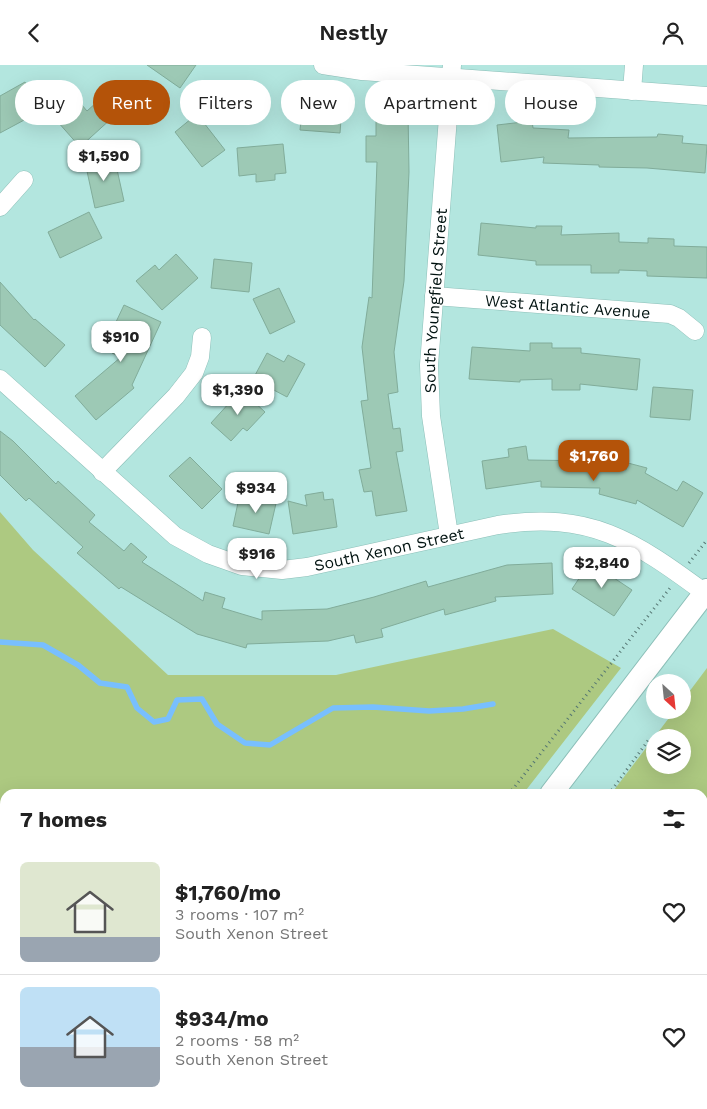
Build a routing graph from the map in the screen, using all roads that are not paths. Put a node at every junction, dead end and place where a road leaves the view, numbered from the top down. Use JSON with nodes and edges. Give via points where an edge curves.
{"nodes":[{"id":1,"x":323,"y":65,"type":"edge"},
{"id":2,"x":634,"y":65,"type":"edge"},
{"id":3,"x":452,"y":71,"type":"edge"},
{"id":4,"x":632,"y":91,"type":"junction"},
{"id":5,"x":707,"y":96,"type":"edge"},
{"id":6,"x":24,"y":180,"type":"dead end"},
{"id":7,"x":0,"y":207,"type":"edge"},
{"id":8,"x":434,"y":296,"type":"junction"},
{"id":9,"x":695,"y":331,"type":"dead end"},
{"id":10,"x":202,"y":337,"type":"dead end"},
{"id":11,"x":0,"y":379,"type":"edge"},
{"id":12,"x":102,"y":472,"type":"junction"},
{"id":13,"x":449,"y":535,"type":"junction"},
{"id":14,"x":706,"y":591,"type":"edge"},
{"id":15,"x":555,"y":789,"type":"edge"}],
"edges":[{"from":1,"to":3,"type":"street","via":[[362,71]]},
{"from":2,"to":4,"type":"street"},
{"from":3,"to":4,"type":"street"},
{"from":3,"to":8,"type":"street","name":"South Youngfield Street"},
{"from":4,"to":5,"type":"street"},
{"from":6,"to":7,"type":"street"},
{"from":8,"to":9,"type":"street","name":"West Atlantic Avenue","via":[[670,314]]},
{"from":8,"to":13,"type":"street","name":"South Youngfield Street","via":[[430,339],[431,416]]},
{"from":10,"to":12,"type":"street","via":[[194,373]]},
{"from":11,"to":12,"type":"street","name":"South Xenon Street"},
{"from":12,"to":13,"type":"street","name":"South Xenon Street","via":[[175,536],[208,554],[242,566],[307,567]]},
{"from":13,"to":14,"type":"street","name":"South Xenon Street","via":[[521,521],[585,525],[623,538]]},
{"from":14,"to":15,"type":"main road"}]}
